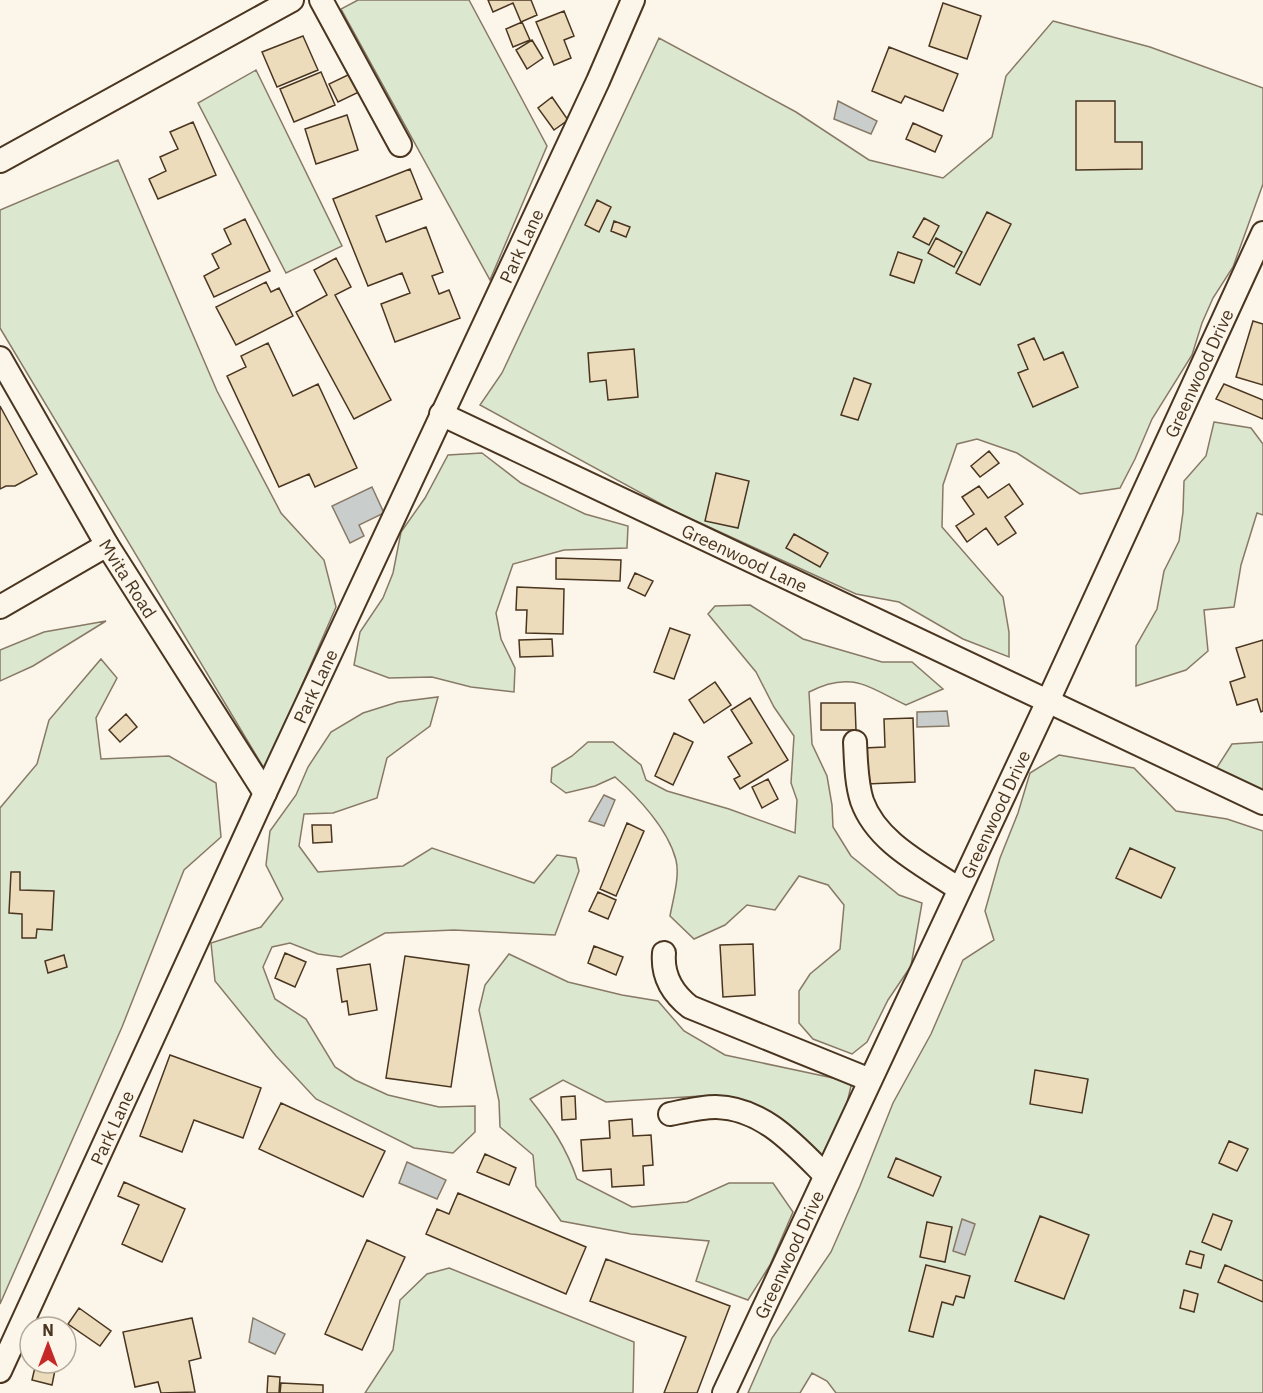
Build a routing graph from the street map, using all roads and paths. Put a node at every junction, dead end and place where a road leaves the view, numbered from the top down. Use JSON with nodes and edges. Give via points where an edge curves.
{"nodes":[{"id":1,"x":292,"y":0,"type":"edge"},
{"id":2,"x":321,"y":0,"type":"edge"},
{"id":3,"x":633,"y":0,"type":"edge"},
{"id":4,"x":400,"y":145,"type":"dead end"},
{"id":5,"x":0,"y":161,"type":"edge"},
{"id":6,"x":1263,"y":233,"type":"edge"},
{"id":7,"x":0,"y":358,"type":"edge"},
{"id":8,"x":441,"y":414,"type":"junction"},
{"id":9,"x":107,"y":545,"type":"junction"},
{"id":10,"x":0,"y":607,"type":"edge"},
{"id":11,"x":1048,"y":701,"type":"junction"},
{"id":12,"x":855,"y":742,"type":"dead end"},
{"id":13,"x":265,"y":793,"type":"junction"},
{"id":14,"x":1263,"y":803,"type":"edge"},
{"id":15,"x":959,"y":889,"type":"junction"},
{"id":16,"x":664,"y":953,"type":"dead end"},
{"id":17,"x":870,"y":1080,"type":"junction"},
{"id":18,"x":670,"y":1114,"type":"dead end"},
{"id":19,"x":825,"y":1175,"type":"junction"},
{"id":20,"x":0,"y":1371,"type":"edge"},
{"id":21,"x":724,"y":1393,"type":"edge"}],
"edges":[{"from":1,"to":5,"type":"street"},
{"from":2,"to":4,"type":"street"},
{"from":3,"to":8,"type":"street","name":"Park Lane"},
{"from":6,"to":11,"type":"street","name":"Greenwood Drive"},
{"from":7,"to":9,"type":"street","name":"Mvita Road"},
{"from":8,"to":11,"type":"street","name":"Greenwood Lane"},
{"from":8,"to":13,"type":"street","name":"Park Lane"},
{"from":9,"to":10,"type":"street"},
{"from":9,"to":13,"type":"street","name":"Mvita Road"},
{"from":11,"to":14,"type":"street","name":"Greenwood Lane"},
{"from":11,"to":15,"type":"street","name":"Greenwood Drive"},
{"from":12,"to":15,"type":"street","via":[[858,786],[872,820],[898,848]]},
{"from":13,"to":20,"type":"street","name":"Park Lane"},
{"from":15,"to":17,"type":"street","name":"Greenwood Drive"},
{"from":16,"to":17,"type":"street","via":[[670,986],[690,1007]]},
{"from":17,"to":19,"type":"street","name":"Greenwood Drive"},
{"from":18,"to":19,"type":"street","via":[[717,1107],[755,1116],[795,1145]]},
{"from":19,"to":21,"type":"street","name":"Greenwood Drive"}]}
